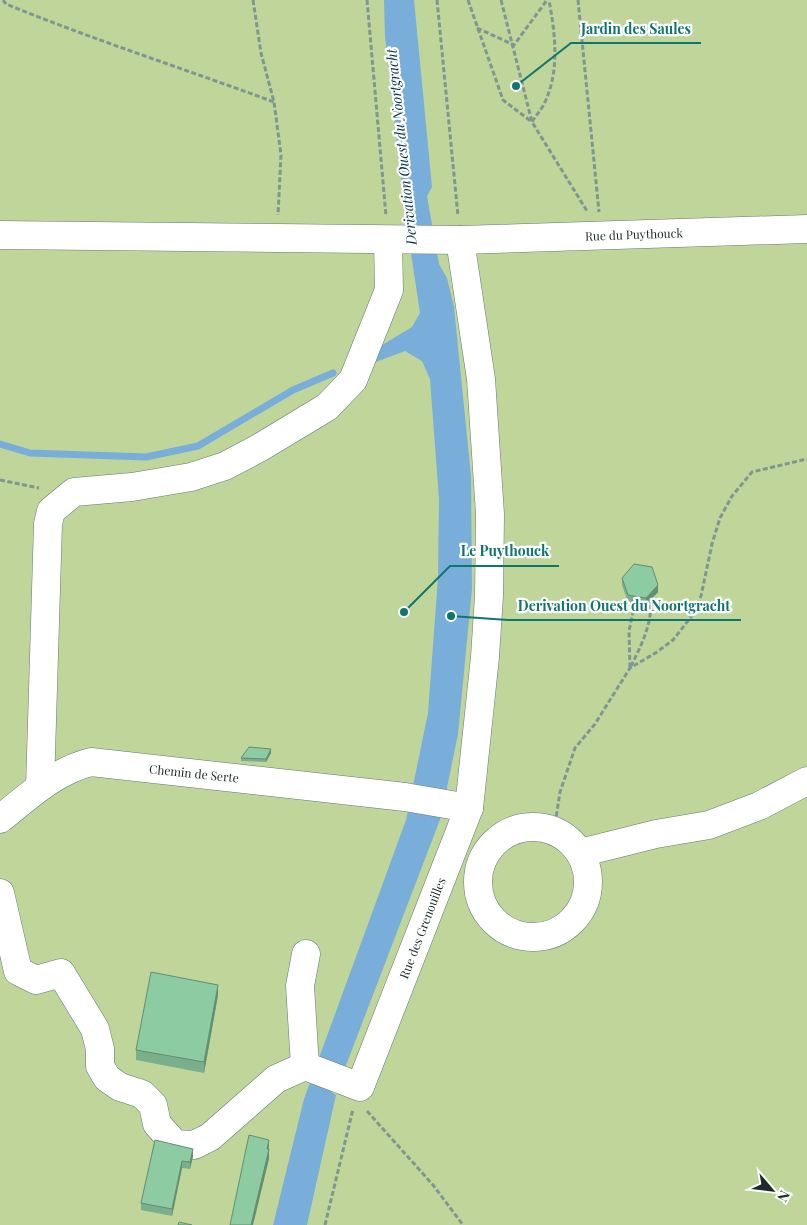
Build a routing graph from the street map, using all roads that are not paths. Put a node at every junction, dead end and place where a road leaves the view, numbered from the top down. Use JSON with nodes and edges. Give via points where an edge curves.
{"nodes":[{"id":1,"x":807,"y":229,"type":"edge"},
{"id":2,"x":0,"y":235,"type":"edge"},
{"id":3,"x":396,"y":240,"type":"junction"},
{"id":4,"x":454,"y":240,"type":"junction"},
{"id":5,"x":807,"y":781,"type":"edge"},
{"id":6,"x":40,"y":787,"type":"junction"},
{"id":7,"x":456,"y":805,"type":"junction"},
{"id":8,"x":0,"y":819,"type":"edge"},
{"id":9,"x":489,"y":849,"type":"junction"},
{"id":10,"x":580,"y":853,"type":"junction"},
{"id":11,"x":0,"y":892,"type":"edge"},
{"id":12,"x":306,"y":954,"type":"dead end"},
{"id":13,"x":307,"y":1066,"type":"junction"}],
"edges":[{"from":1,"to":4,"type":"street","name":"Rue du Puythouck"},
{"from":2,"to":3,"type":"street","name":"Rue du Puythouck"},
{"from":3,"to":4,"type":"street","name":"Rue du Puythouck"},
{"from":3,"to":6,"type":"street","via":[[389,290],[353,380],[327,407],[225,466],[191,477],[74,492],[51,511]]},
{"from":4,"to":7,"type":"street","name":"Rue des Grenouilles","via":[[483,398],[490,524],[486,642],[473,767]]},
{"from":5,"to":10,"type":"street","via":[[759,806],[709,825]]},
{"from":6,"to":7,"type":"street","name":"Chemin de Serte","via":[[70,767],[91,762]]},
{"from":6,"to":8,"type":"street","name":"Chemin de Serte"},
{"from":7,"to":9,"type":"street"},
{"from":7,"to":13,"type":"street","name":"Rue des Grenouilles","via":[[353,1088]]},
{"from":9,"to":10,"type":"street","via":[[518,829],[536,827],[554,831],[569,840]]},
{"from":9,"to":10,"type":"street","via":[[479,874],[482,902],[491,917],[505,929],[531,937],[558,932],[578,914],[588,888],[587,870]]},
{"from":11,"to":13,"type":"street","via":[[18,971],[36,980],[62,973],[95,1029],[100,1066],[106,1078],[120,1087],[142,1094],[153,1105],[157,1124],[175,1144],[194,1145],[210,1137],[276,1080]]},
{"from":12,"to":13,"type":"street","via":[[300,986]]}]}
